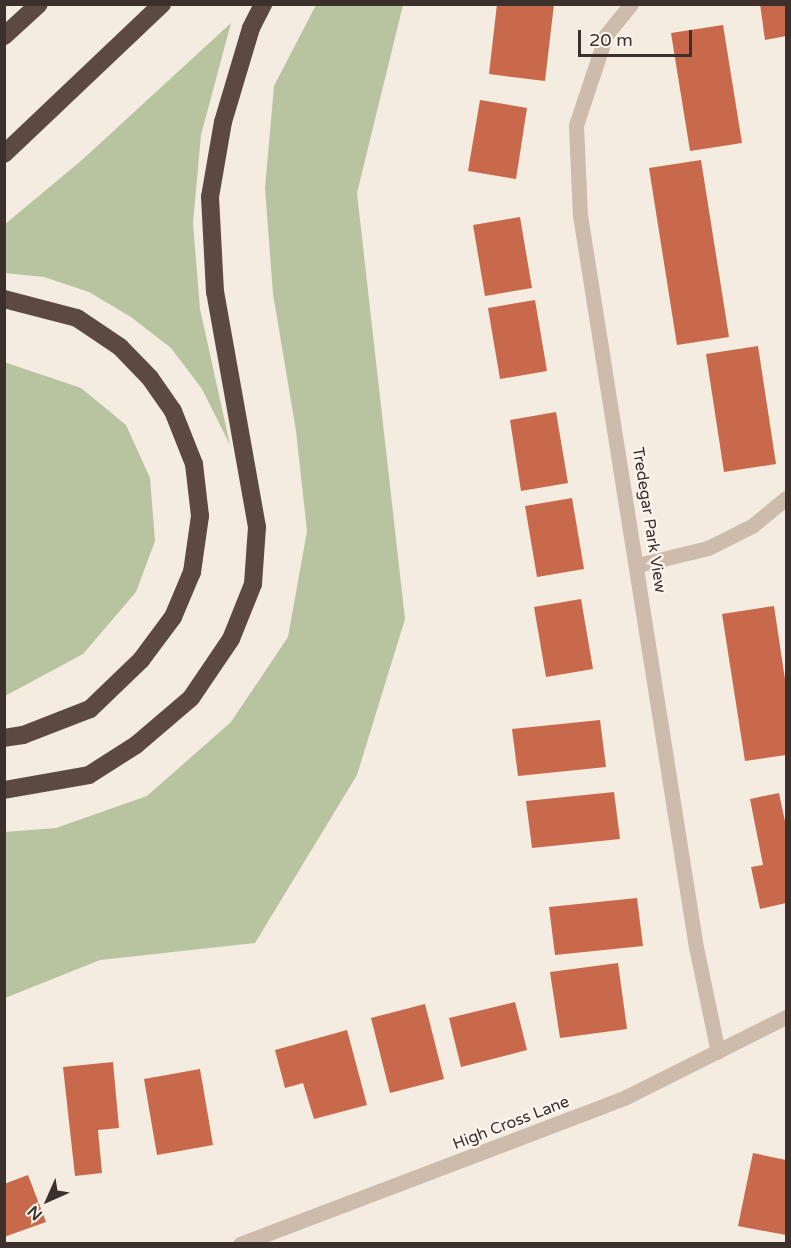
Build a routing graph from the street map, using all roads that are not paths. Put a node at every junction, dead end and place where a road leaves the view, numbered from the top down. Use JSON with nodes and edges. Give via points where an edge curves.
{"nodes":[{"id":1,"x":39,"y":4,"type":"edge"},
{"id":2,"x":162,"y":4,"type":"edge"},
{"id":3,"x":263,"y":4,"type":"edge"},
{"id":4,"x":630,"y":4,"type":"edge"},
{"id":5,"x":4,"y":36,"type":"edge"},
{"id":6,"x":4,"y":154,"type":"edge"},
{"id":7,"x":4,"y":299,"type":"edge"},
{"id":8,"x":786,"y":498,"type":"edge"},
{"id":9,"x":638,"y":565,"type":"junction"},
{"id":10,"x":4,"y":738,"type":"edge"},
{"id":11,"x":4,"y":790,"type":"edge"},
{"id":12,"x":786,"y":1017,"type":"edge"},
{"id":13,"x":718,"y":1052,"type":"junction"},
{"id":14,"x":240,"y":1244,"type":"edge"}],
"edges":[{"from":1,"to":5,"type":"highway"},
{"from":2,"to":6,"type":"highway"},
{"from":3,"to":11,"type":"highway","via":[[251,28],[223,122],[210,197],[215,292],[257,527],[253,584],[231,639],[190,698],[136,746],[89,775]]},
{"from":4,"to":9,"type":"street","name":"Tredegar Park View","via":[[606,35],[576,125],[580,215]]},
{"from":7,"to":10,"type":"highway","via":[[77,318],[120,347],[150,378],[173,411],[194,464],[200,516],[192,572],[173,617],[141,660],[90,709],[23,735]]},
{"from":8,"to":9,"type":"street","via":[[752,526],[708,548]]},
{"from":9,"to":13,"type":"street","name":"Tredegar Park View","via":[[696,947]]},
{"from":12,"to":13,"type":"street","name":"High Cross Lane"},
{"from":13,"to":14,"type":"street","name":"High Cross Lane","via":[[626,1098]]}]}
